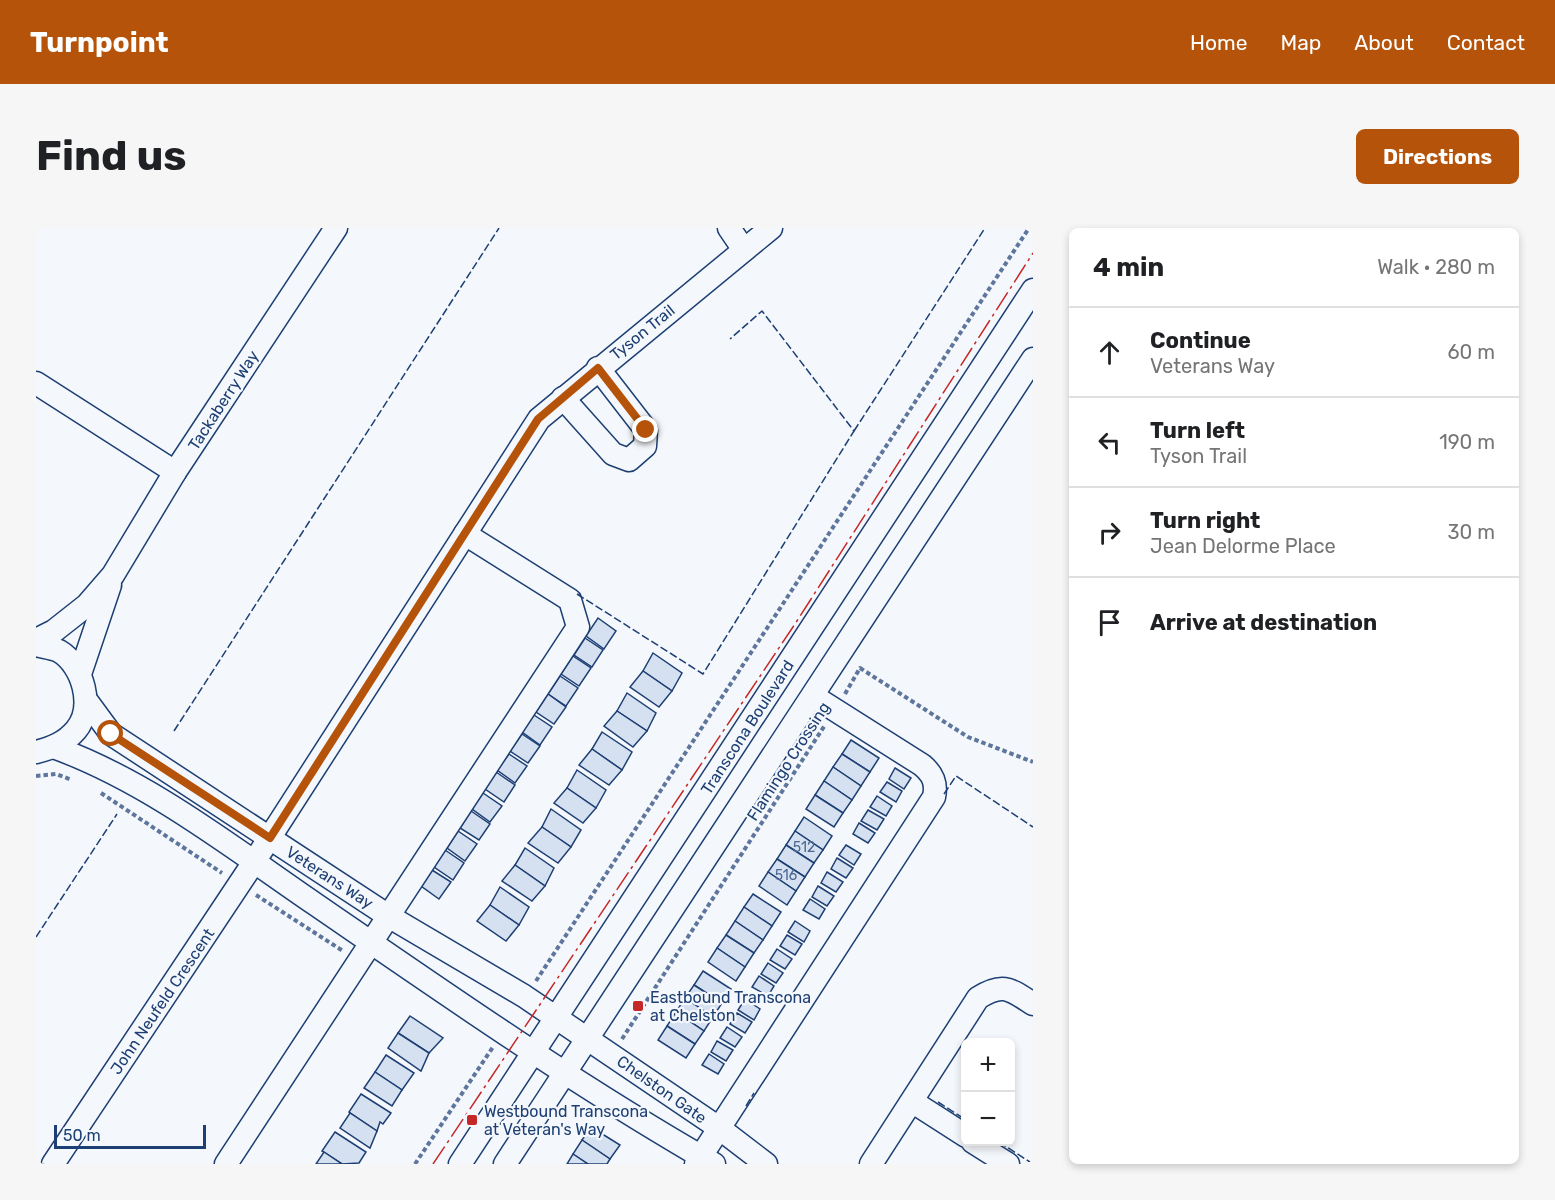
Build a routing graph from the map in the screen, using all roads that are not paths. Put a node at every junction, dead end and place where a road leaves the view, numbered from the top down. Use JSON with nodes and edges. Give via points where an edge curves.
{"nodes":[{"id":1,"x":336,"y":228,"type":"edge"},
{"id":2,"x":729,"y":228,"type":"edge"},
{"id":3,"x":771,"y":228,"type":"edge"},
{"id":4,"x":744,"y":250,"type":"junction"},
{"id":5,"x":1033,"y":290,"type":"edge"},
{"id":6,"x":1033,"y":359,"type":"edge"},
{"id":7,"x":598,"y":368,"type":"junction"},
{"id":8,"x":36,"y":383,"type":"edge"},
{"id":9,"x":563,"y":398,"type":"junction"},
{"id":10,"x":175,"y":472,"type":"junction"},
{"id":11,"x":465,"y":534,"type":"junction"},
{"id":12,"x":113,"y":575,"type":"junction"},
{"id":13,"x":36,"y":640,"type":"edge"},
{"id":14,"x":36,"y":645,"type":"edge"},
{"id":15,"x":80,"y":674,"type":"junction"},
{"id":16,"x":813,"y":696,"type":"junction"},
{"id":17,"x":86,"y":700,"type":"junction"},
{"id":18,"x":46,"y":750,"type":"edge"},
{"id":19,"x":270,"y":838,"type":"junction"},
{"id":20,"x":254,"y":862,"type":"junction"},
{"id":21,"x":390,"y":917,"type":"junction"},
{"id":22,"x":372,"y":943,"type":"junction"},
{"id":23,"x":1033,"y":1004,"type":"edge"},
{"id":24,"x":556,"y":1019,"type":"junction"},
{"id":25,"x":587,"y":1039,"type":"junction"},
{"id":26,"x":533,"y":1052,"type":"junction"},
{"id":27,"x":565,"y":1073,"type":"junction"},
{"id":28,"x":913,"y":1102,"type":"junction"},
{"id":29,"x":719,"y":1128,"type":"junction"},
{"id":30,"x":961,"y":1133,"type":"edge"},
{"id":31,"x":980,"y":1146,"type":"edge"},
{"id":32,"x":703,"y":1161,"type":"edge"},
{"id":33,"x":53,"y":1164,"type":"edge"},
{"id":34,"x":226,"y":1164,"type":"edge"},
{"id":35,"x":460,"y":1164,"type":"edge"},
{"id":36,"x":505,"y":1164,"type":"edge"},
{"id":37,"x":766,"y":1164,"type":"edge"},
{"id":38,"x":871,"y":1164,"type":"edge"},
{"id":39,"x":1008,"y":1164,"type":"edge"}],
"edges":[{"from":1,"to":10,"type":"street","name":"Tackaberry Way"},
{"from":2,"to":4,"type":"street"},
{"from":3,"to":4,"type":"street","name":"Tyson Trail"},
{"from":4,"to":7,"type":"street","name":"Tyson Trail"},
{"from":5,"to":24,"type":"street","name":"Transcona Boulevard"},
{"from":6,"to":16,"type":"street"},
{"from":7,"to":9,"type":"street","name":"Tyson Trail"},
{"from":7,"to":9,"type":"street","via":[[646,430],[645,446],[629,460],[613,454]]},
{"from":8,"to":10,"type":"street"},
{"from":9,"to":11,"type":"street","name":"Tyson Trail","via":[[538,419]]},
{"from":10,"to":12,"type":"street","name":"Tackaberry Way"},
{"from":11,"to":19,"type":"street","name":"Tyson Trail"},
{"from":11,"to":21,"type":"street","via":[[570,600],[578,627]]},
{"from":12,"to":13,"type":"street","via":[[87,605]]},
{"from":12,"to":15,"type":"street"},
{"from":14,"to":15,"type":"street","via":[[59,651]]},
{"from":15,"to":17,"type":"street"},
{"from":16,"to":25,"type":"street"},
{"from":16,"to":29,"type":"street","via":[[931,772],[936,790]]},
{"from":17,"to":18,"type":"street","via":[[78,728]]},
{"from":17,"to":19,"type":"street","name":"Veterans Way","via":[[111,734]]},
{"from":18,"to":20,"type":"street","name":"Veterans Way","via":[[113,771]]},
{"from":19,"to":20,"type":"street","name":"John Neufeld Crescent"},
{"from":19,"to":21,"type":"street","name":"Veterans Way"},
{"from":20,"to":22,"type":"street","name":"Veterans Way"},
{"from":20,"to":33,"type":"street","name":"John Neufeld Crescent"},
{"from":21,"to":22,"type":"street"},
{"from":21,"to":24,"type":"street","name":"Veterans Way"},
{"from":22,"to":26,"type":"street","name":"Veterans Way","via":[[497,1040]]},
{"from":22,"to":34,"type":"street"},
{"from":23,"to":28,"type":"street","via":[[1009,988],[992,989],[978,998]]},
{"from":24,"to":25,"type":"street","name":"Chelston Gate"},
{"from":24,"to":26,"type":"street","name":"Transcona Boulevard"},
{"from":25,"to":27,"type":"street"},
{"from":25,"to":29,"type":"street","name":"Chelston Gate"},
{"from":26,"to":27,"type":"street","name":"Chelston Gate"},
{"from":26,"to":35,"type":"street","name":"Transcona Boulevard"},
{"from":27,"to":32,"type":"street","name":"Chelston Gate"},
{"from":27,"to":36,"type":"street"},
{"from":28,"to":30,"type":"street"},
{"from":28,"to":38,"type":"street"},
{"from":29,"to":32,"type":"street"},
{"from":29,"to":37,"type":"street","name":"Chelston Gate"},
{"from":31,"to":39,"type":"street"}]}
